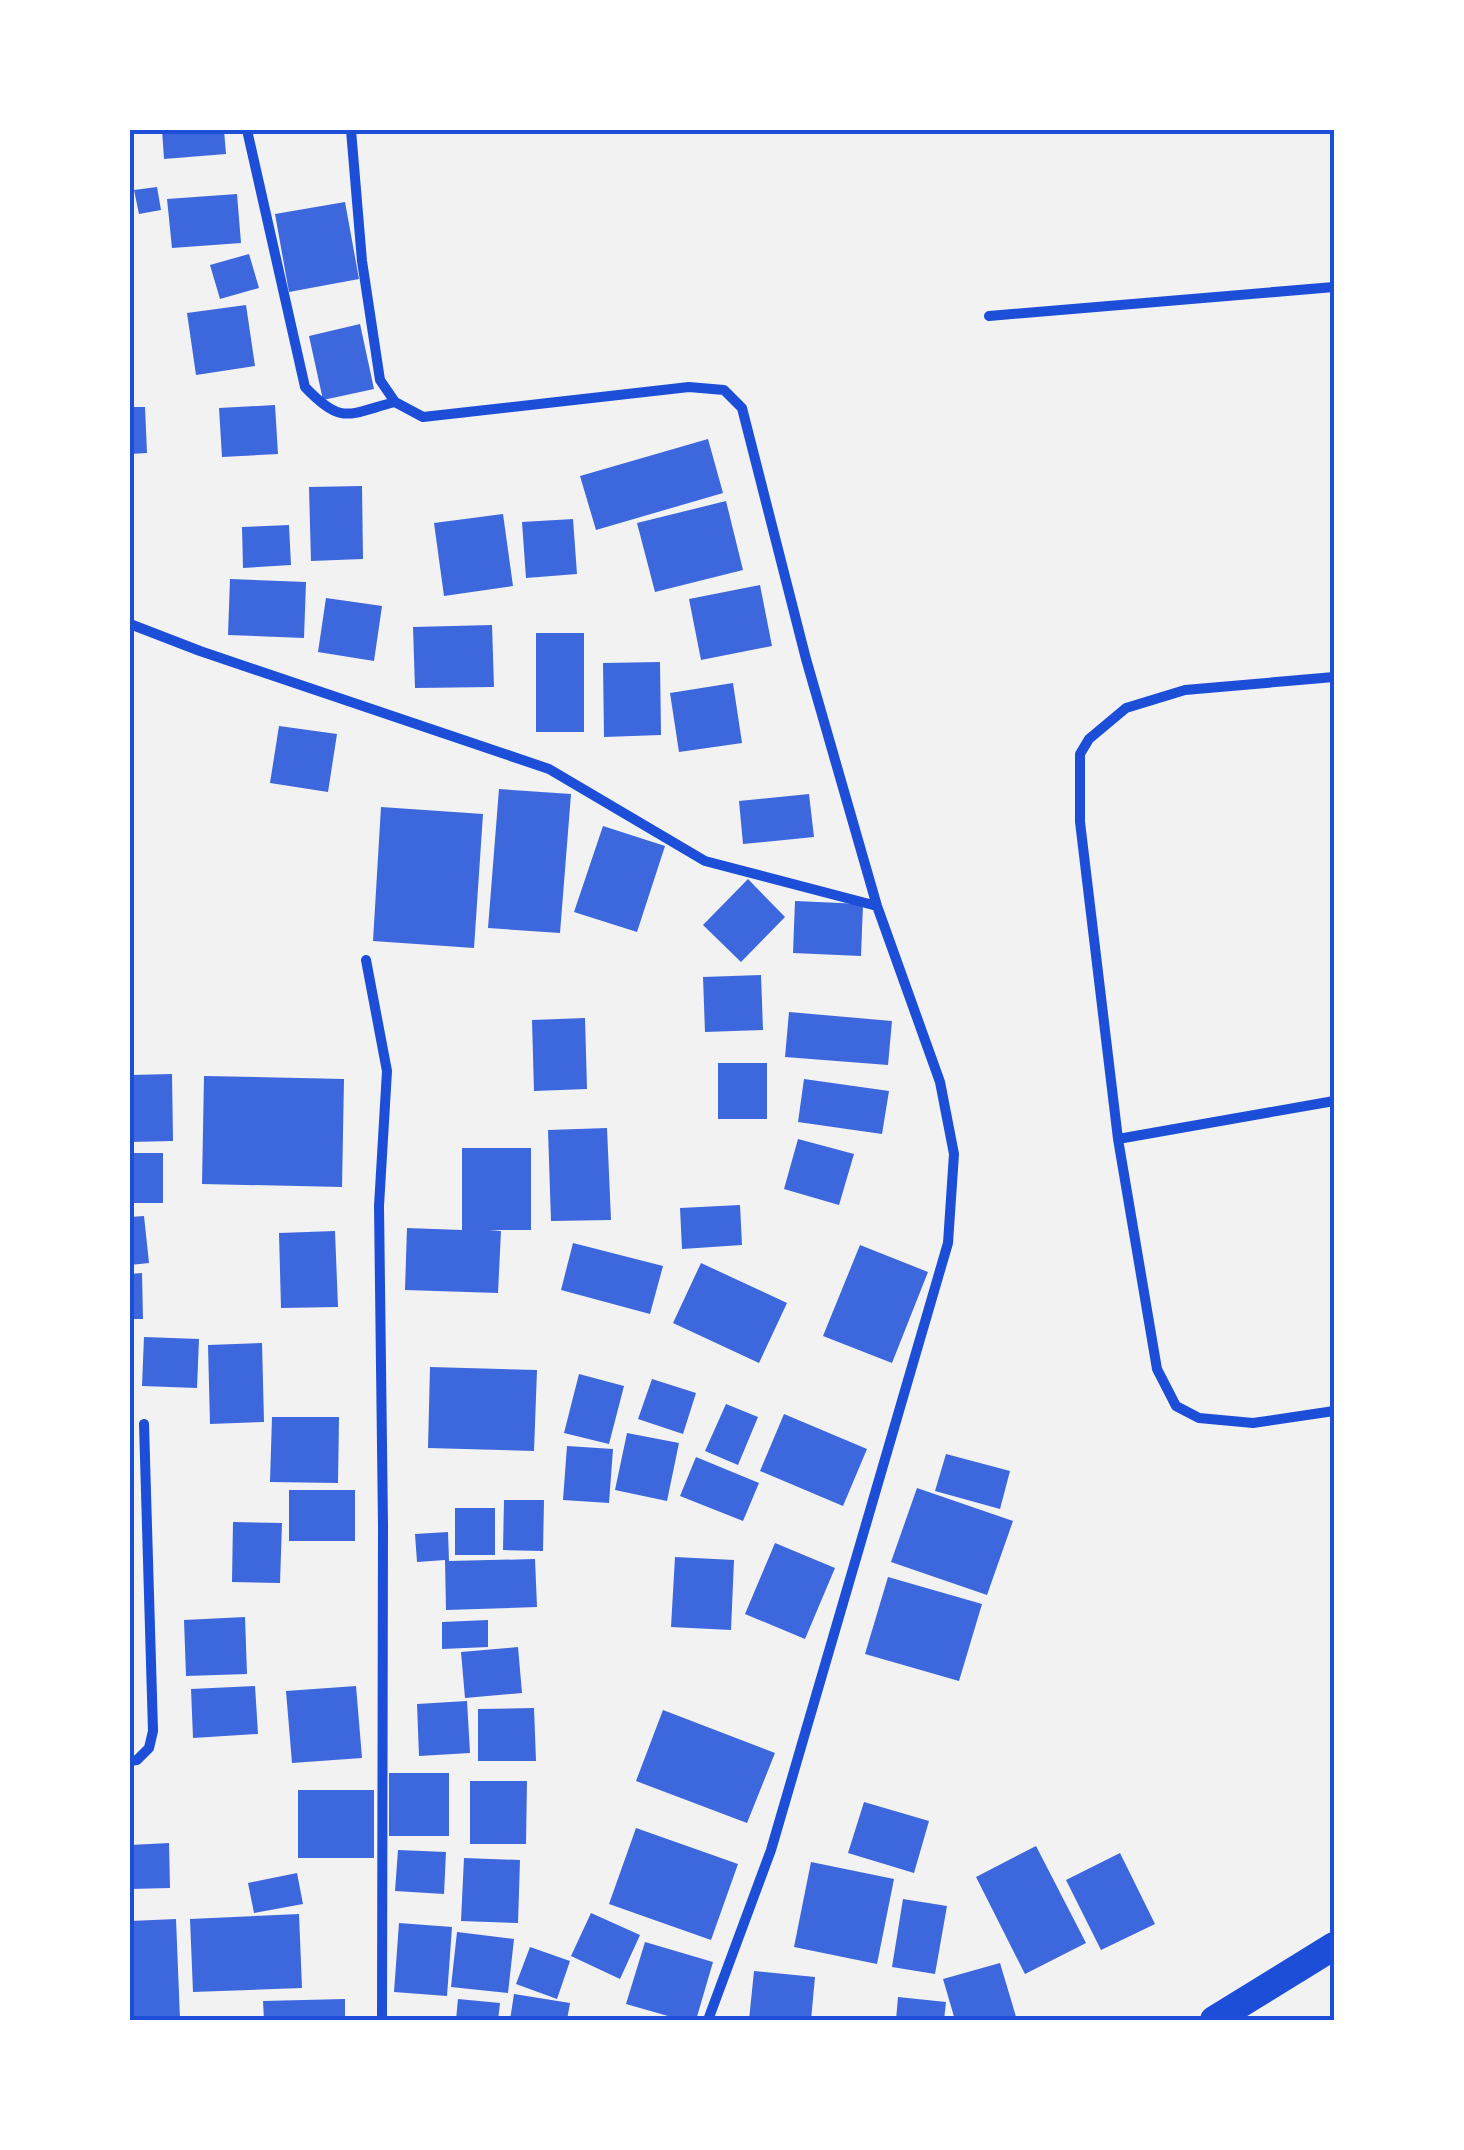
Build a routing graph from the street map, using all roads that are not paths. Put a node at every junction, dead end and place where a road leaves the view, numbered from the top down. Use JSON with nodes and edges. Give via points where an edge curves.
{"nodes":[{"id":1,"x":247,"y":130,"type":"edge"},
{"id":2,"x":351,"y":130,"type":"edge"},
{"id":3,"x":1334,"y":288,"type":"edge"},
{"id":4,"x":989,"y":316,"type":"dead end"},
{"id":5,"x":395,"y":402,"type":"junction"},
{"id":6,"x":130,"y":624,"type":"edge"},
{"id":7,"x":1334,"y":677,"type":"edge"},
{"id":8,"x":877,"y":906,"type":"junction"},
{"id":9,"x":366,"y":960,"type":"dead end"},
{"id":10,"x":1334,"y":1100,"type":"edge"},
{"id":11,"x":1118,"y":1139,"type":"junction"},
{"id":12,"x":1334,"y":1411,"type":"edge"},
{"id":13,"x":144,"y":1424,"type":"dead end"},
{"id":14,"x":130,"y":1761,"type":"edge"},
{"id":15,"x":1334,"y":1946,"type":"edge"},
{"id":16,"x":382,"y":2020,"type":"edge"},
{"id":17,"x":708,"y":2020,"type":"edge"},
{"id":18,"x":1214,"y":2020,"type":"edge"}],
"edges":[{"from":1,"to":5,"type":"street","via":[[305,387],[326,409],[346,415]]},
{"from":2,"to":5,"type":"street","via":[[380,380]]},
{"from":3,"to":4,"type":"street"},
{"from":5,"to":8,"type":"street","via":[[423,417],[689,386],[724,390],[742,408]]},
{"from":6,"to":8,"type":"street","via":[[549,769],[704,861]]},
{"from":7,"to":11,"type":"street","via":[[1185,690],[1126,708],[1080,754],[1080,822]]},
{"from":8,"to":17,"type":"street","via":[[940,1082],[954,1154],[948,1243],[771,1850]]},
{"from":9,"to":16,"type":"street","via":[[387,1071],[380,1206]]},
{"from":10,"to":11,"type":"street"},
{"from":11,"to":12,"type":"street","via":[[1157,1369],[1176,1406],[1200,1418],[1253,1423]]},
{"from":13,"to":14,"type":"street","via":[[153,1731],[148,1748]]},
{"from":15,"to":18,"type":"highway"}]}
